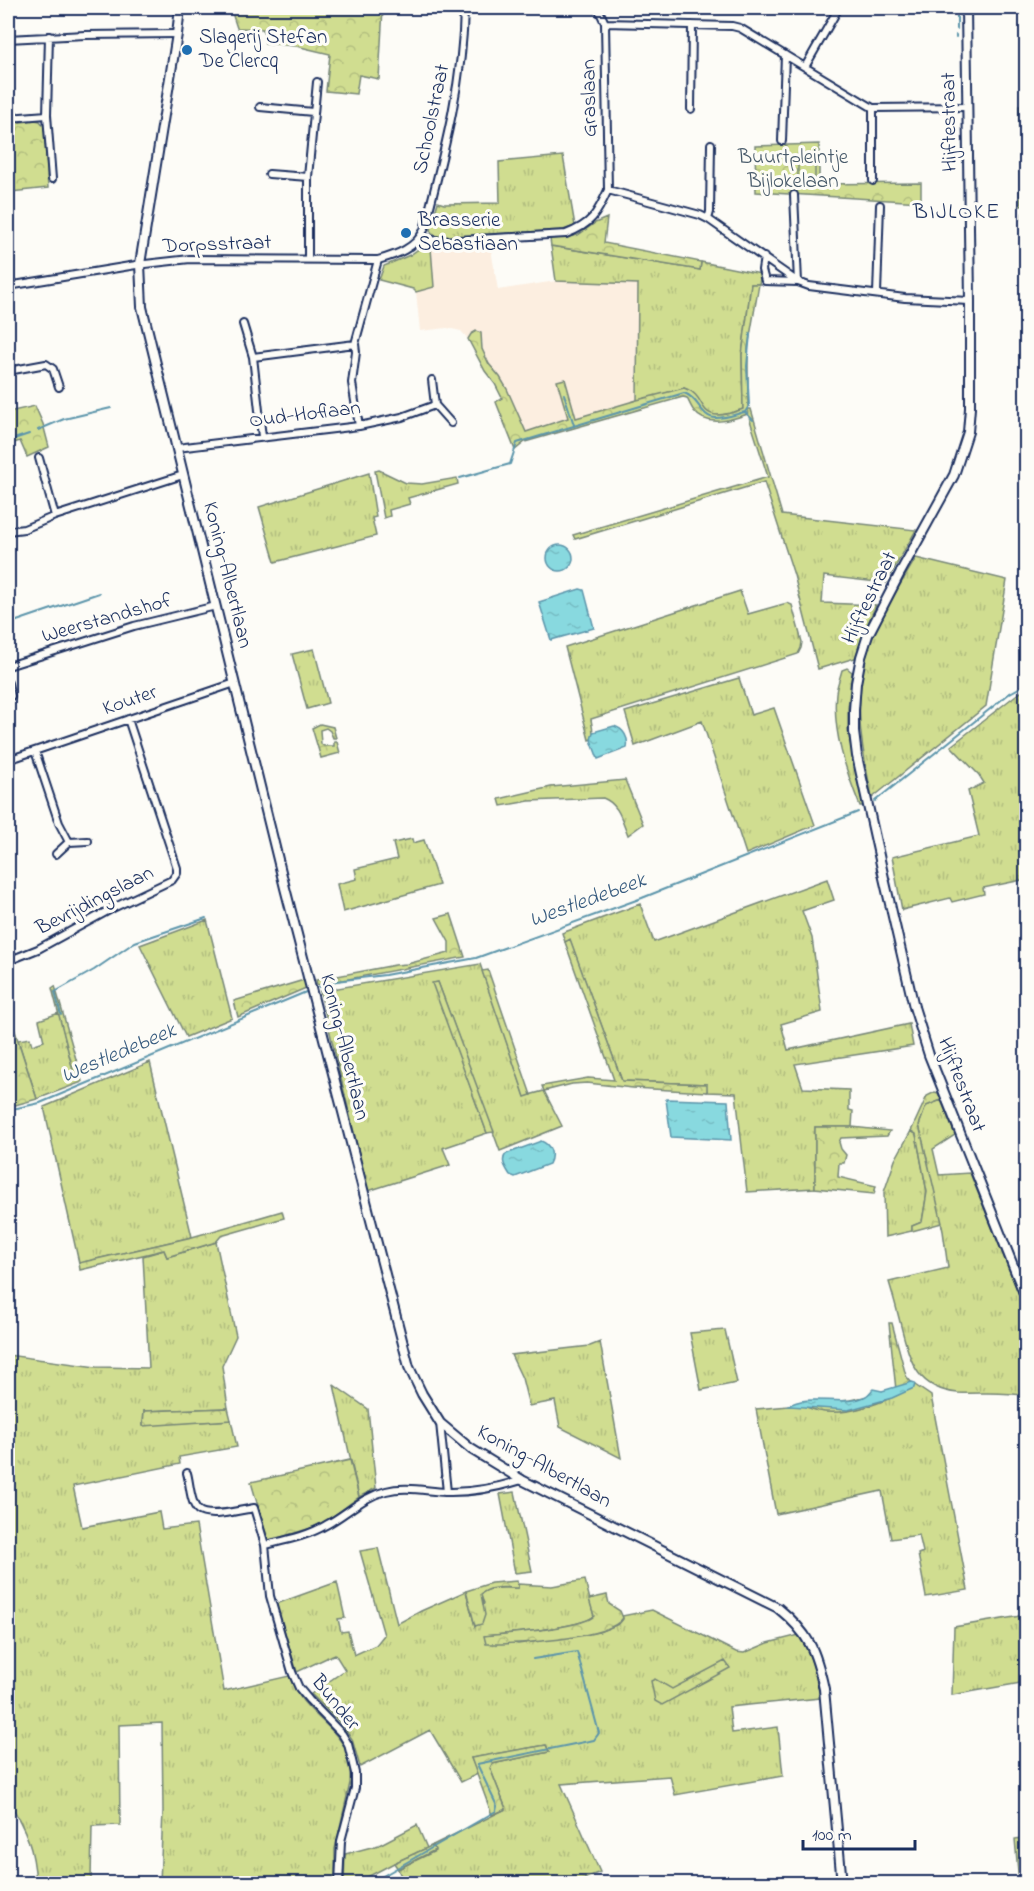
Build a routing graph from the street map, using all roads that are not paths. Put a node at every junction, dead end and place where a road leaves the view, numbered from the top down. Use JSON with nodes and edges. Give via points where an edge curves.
{"nodes":[{"id":1,"x":180,"y":8,"type":"edge"},
{"id":2,"x":464,"y":8,"type":"edge"},
{"id":3,"x":598,"y":8,"type":"edge"},
{"id":4,"x":966,"y":8,"type":"edge"},
{"id":5,"x":837,"y":11,"type":"dead end"},
{"id":6,"x":605,"y":22,"type":"junction"},
{"id":7,"x":692,"y":25,"type":"junction"},
{"id":8,"x":177,"y":34,"type":"junction"},
{"id":9,"x":49,"y":36,"type":"junction"},
{"id":10,"x":8,"y":39,"type":"edge"},
{"id":11,"x":785,"y":56,"type":"junction"},
{"id":12,"x":805,"y":67,"type":"junction"},
{"id":13,"x":317,"y":82,"type":"dead end"},
{"id":14,"x":260,"y":107,"type":"dead end"},
{"id":15,"x":968,"y":107,"type":"junction"},
{"id":16,"x":873,"y":108,"type":"junction"},
{"id":17,"x":691,"y":109,"type":"dead end"},
{"id":18,"x":313,"y":112,"type":"junction"},
{"id":19,"x":47,"y":115,"type":"junction"},
{"id":20,"x":8,"y":118,"type":"edge"},
{"id":21,"x":782,"y":141,"type":"dead end"},
{"id":22,"x":711,"y":144,"type":"dead end"},
{"id":23,"x":269,"y":174,"type":"dead end"},
{"id":24,"x":308,"y":177,"type":"junction"},
{"id":25,"x":52,"y":180,"type":"dead end"},
{"id":26,"x":873,"y":181,"type":"dead end"},
{"id":27,"x":609,"y":190,"type":"junction"},
{"id":28,"x":794,"y":195,"type":"dead end"},
{"id":29,"x":880,"y":205,"type":"dead end"},
{"id":30,"x":708,"y":219,"type":"junction"},
{"id":31,"x":421,"y":236,"type":"junction"},
{"id":32,"x":764,"y":257,"type":"junction"},
{"id":33,"x":308,"y":259,"type":"junction"},
{"id":34,"x":378,"y":260,"type":"junction"},
{"id":35,"x":141,"y":264,"type":"junction"},
{"id":36,"x":798,"y":282,"type":"junction"},
{"id":37,"x":8,"y":286,"type":"edge"},
{"id":38,"x":877,"y":294,"type":"junction"},
{"id":39,"x":970,"y":301,"type":"junction"},
{"id":40,"x":243,"y":324,"type":"dead end"},
{"id":41,"x":354,"y":344,"type":"junction"},
{"id":42,"x":253,"y":357,"type":"junction"},
{"id":43,"x":8,"y":371,"type":"edge"},
{"id":44,"x":432,"y":380,"type":"dead end"},
{"id":45,"x":59,"y":387,"type":"dead end"},
{"id":46,"x":435,"y":405,"type":"junction"},
{"id":47,"x":451,"y":423,"type":"dead end"},
{"id":48,"x":359,"y":426,"type":"junction"},
{"id":49,"x":262,"y":437,"type":"junction"},
{"id":50,"x":177,"y":448,"type":"junction"},
{"id":51,"x":39,"y":458,"type":"dead end"},
{"id":52,"x":183,"y":475,"type":"junction"},
{"id":53,"x":55,"y":516,"type":"junction"},
{"id":54,"x":8,"y":531,"type":"edge"},
{"id":55,"x":216,"y":606,"type":"junction"},
{"id":56,"x":8,"y":666,"type":"edge"},
{"id":57,"x":8,"y":683,"type":"edge"},
{"id":58,"x":235,"y":683,"type":"junction"},
{"id":59,"x":11,"y":696,"type":"dead end"},
{"id":60,"x":128,"y":719,"type":"junction"},
{"id":61,"x":35,"y":751,"type":"junction"},
{"id":62,"x":8,"y":760,"type":"edge"},
{"id":63,"x":88,"y":841,"type":"dead end"},
{"id":64,"x":69,"y":842,"type":"junction"},
{"id":65,"x":56,"y":854,"type":"dead end"},
{"id":66,"x":8,"y":961,"type":"edge"},
{"id":67,"x":1026,"y":1298,"type":"edge"},
{"id":68,"x":440,"y":1423,"type":"junction"},
{"id":69,"x":187,"y":1473,"type":"dead end"},
{"id":70,"x":522,"y":1480,"type":"junction"},
{"id":71,"x":447,"y":1492,"type":"junction"},
{"id":72,"x":265,"y":1545,"type":"junction"},
{"id":73,"x":339,"y":1884,"type":"edge"},
{"id":74,"x":842,"y":1884,"type":"edge"}],
"edges":[{"from":1,"to":8,"type":"street","name":"Koning-Albertlaan"},
{"from":2,"to":31,"type":"street","name":"Schoolstraat","via":[[456,98]]},
{"from":3,"to":6,"type":"street","name":"Graslaan"},
{"from":4,"to":15,"type":"street","name":"Hijftestraat"},
{"from":5,"to":12,"type":"street"},
{"from":6,"to":7,"type":"street"},
{"from":6,"to":27,"type":"street","name":"Graslaan"},
{"from":7,"to":11,"type":"street","via":[[740,28]]},
{"from":7,"to":17,"type":"street"},
{"from":8,"to":9,"type":"street"},
{"from":8,"to":35,"type":"street","name":"Koning-Albertlaan"},
{"from":9,"to":10,"type":"street"},
{"from":9,"to":19,"type":"street"},
{"from":11,"to":12,"type":"street"},
{"from":11,"to":21,"type":"street"},
{"from":12,"to":16,"type":"street"},
{"from":13,"to":18,"type":"street"},
{"from":14,"to":18,"type":"street"},
{"from":15,"to":16,"type":"street"},
{"from":15,"to":39,"type":"street","name":"Hijftestraat"},
{"from":16,"to":26,"type":"street"},
{"from":18,"to":24,"type":"street"},
{"from":19,"to":20,"type":"street"},
{"from":19,"to":25,"type":"street"},
{"from":22,"to":30,"type":"street"},
{"from":23,"to":24,"type":"street"},
{"from":24,"to":33,"type":"street"},
{"from":27,"to":30,"type":"street"},
{"from":27,"to":31,"type":"street","via":[[591,221],[566,234],[442,241]]},
{"from":28,"to":36,"type":"street"},
{"from":29,"to":38,"type":"street"},
{"from":30,"to":32,"type":"street"},
{"from":31,"to":34,"type":"street","name":"Dorpsstraat","via":[[403,251]]},
{"from":32,"to":36,"type":"street"},
{"from":32,"to":36,"type":"street","via":[[765,281]]},
{"from":33,"to":34,"type":"street","name":"Dorpsstraat"},
{"from":33,"to":35,"type":"street","name":"Dorpsstraat","via":[[190,259]]},
{"from":34,"to":41,"type":"street"},
{"from":35,"to":37,"type":"street","name":"Dorpsstraat"},
{"from":35,"to":50,"type":"street","name":"Koning-Albertlaan","via":[[145,324]]},
{"from":36,"to":38,"type":"street"},
{"from":38,"to":39,"type":"street"},
{"from":39,"to":67,"type":"street","name":"Hijftestraat","via":[[968,432],[954,475],[868,635],[856,683],[855,732],[857,756],[920,1026]]},
{"from":40,"to":42,"type":"street"},
{"from":41,"to":42,"type":"street"},
{"from":41,"to":48,"type":"street","via":[[352,383]]},
{"from":42,"to":49,"type":"street"},
{"from":43,"to":45,"type":"street","via":[[46,364],[53,369]]},
{"from":44,"to":46,"type":"street"},
{"from":46,"to":47,"type":"street"},
{"from":46,"to":48,"type":"street","name":"Oud-Hoflaan"},
{"from":48,"to":49,"type":"street","name":"Oud-Hoflaan"},
{"from":49,"to":50,"type":"street","name":"Oud-Hoflaan"},
{"from":50,"to":52,"type":"street","name":"Koning-Albertlaan"},
{"from":51,"to":53,"type":"street"},
{"from":52,"to":53,"type":"street"},
{"from":52,"to":55,"type":"street","name":"Koning-Albertlaan"},
{"from":53,"to":54,"type":"street"},
{"from":55,"to":56,"type":"street","name":"Weerstandshof","via":[[134,626]]},
{"from":55,"to":58,"type":"street","name":"Koning-Albertlaan"},
{"from":57,"to":59,"type":"street"},
{"from":58,"to":60,"type":"street","name":"Kouter"},
{"from":58,"to":68,"type":"street","name":"Koning-Albertlaan","via":[[409,1367]]},
{"from":60,"to":61,"type":"street","name":"Kouter"},
{"from":60,"to":66,"type":"street","name":"Bevrijdingslaan","via":[[177,868],[174,878]]},
{"from":61,"to":62,"type":"street","name":"Kouter"},
{"from":61,"to":64,"type":"street"},
{"from":63,"to":64,"type":"street"},
{"from":64,"to":65,"type":"street"},
{"from":68,"to":70,"type":"street","name":"Koning-Albertlaan","via":[[471,1449]]},
{"from":68,"to":71,"type":"street"},
{"from":69,"to":72,"type":"street","name":"Bunder","via":[[199,1510],[208,1514],[254,1508]]},
{"from":70,"to":71,"type":"street","via":[[484,1491]]},
{"from":70,"to":74,"type":"street","name":"Koning-Albertlaan","via":[[778,1608],[796,1622],[812,1646],[824,1689]]},
{"from":71,"to":72,"type":"street","via":[[388,1490],[361,1501],[328,1525]]},
{"from":72,"to":73,"type":"street","name":"Bunder","via":[[270,1596],[292,1671],[299,1688],[342,1734],[356,1773],[341,1841]]}]}
